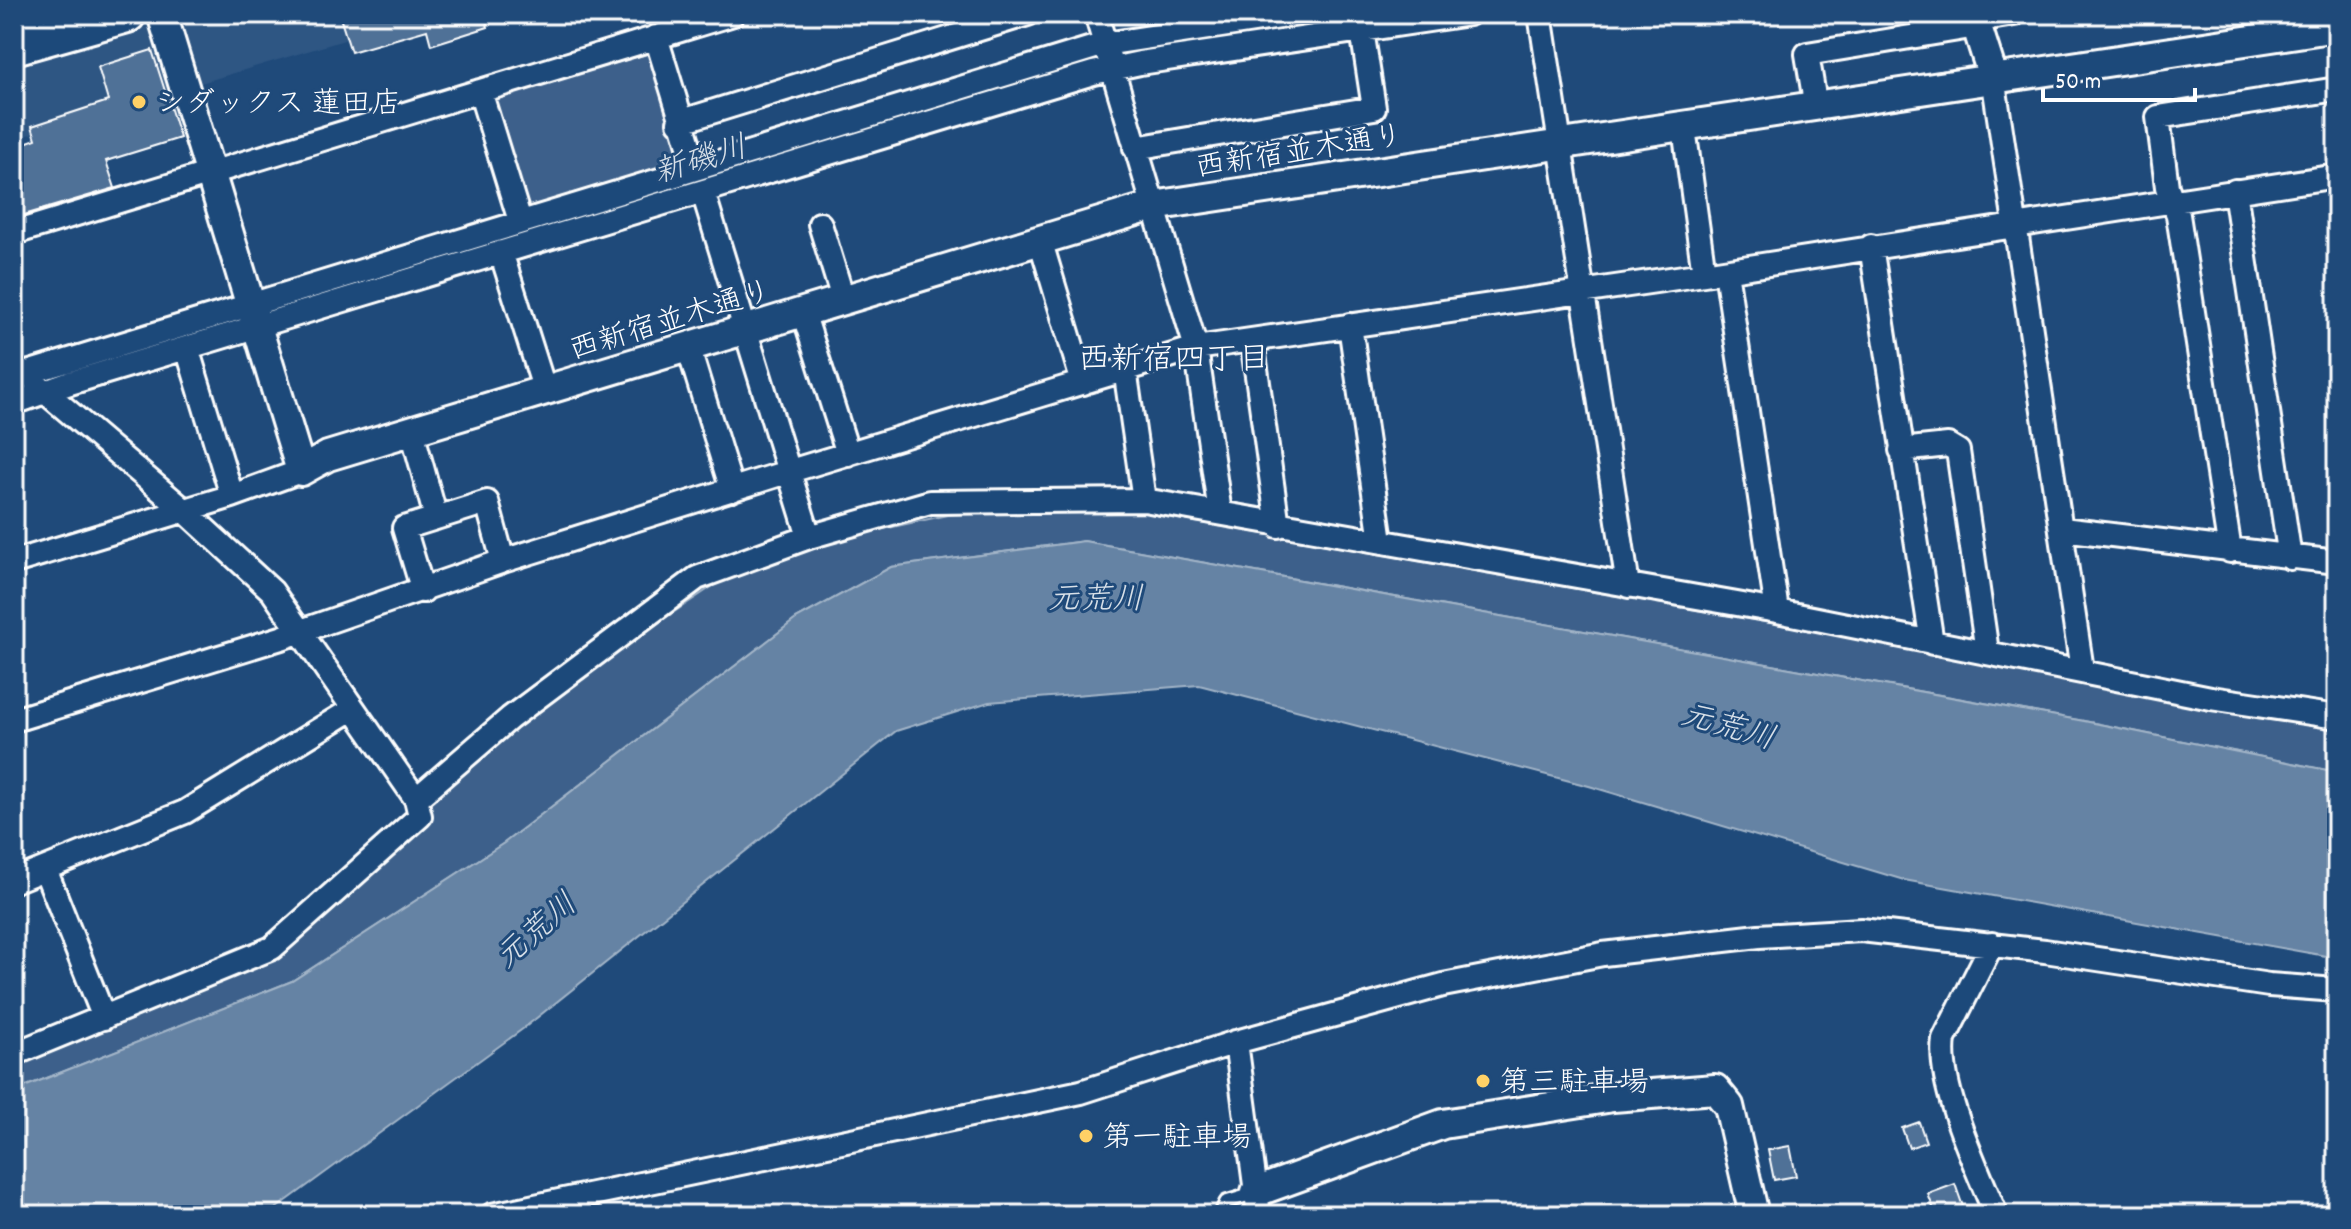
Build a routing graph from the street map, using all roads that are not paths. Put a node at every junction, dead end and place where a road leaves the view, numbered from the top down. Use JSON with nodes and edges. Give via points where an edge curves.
{"nodes":[{"id":1,"x":27,"y":14,"type":"edge"},
{"id":2,"x":127,"y":14,"type":"edge"},
{"id":3,"x":162,"y":14,"type":"edge"},
{"id":4,"x":733,"y":14,"type":"edge"},
{"id":5,"x":1028,"y":14,"type":"edge"},
{"id":6,"x":1096,"y":14,"type":"edge"},
{"id":7,"x":1300,"y":14,"type":"edge"},
{"id":8,"x":1469,"y":14,"type":"edge"},
{"id":9,"x":1540,"y":14,"type":"edge"},
{"id":10,"x":2014,"y":14,"type":"edge"},
{"id":11,"x":14,"y":18,"type":"edge"},
{"id":12,"x":1232,"y":19,"type":"edge"},
{"id":13,"x":1975,"y":19,"type":"edge"},
{"id":14,"x":2337,"y":27,"type":"edge"},
{"id":15,"x":1362,"y":30,"type":"junction"},
{"id":16,"x":656,"y":37,"type":"junction"},
{"id":17,"x":1105,"y":44,"type":"junction"},
{"id":18,"x":14,"y":46,"type":"edge"},
{"id":19,"x":1113,"y":69,"type":"junction"},
{"id":20,"x":1993,"y":77,"type":"junction"},
{"id":21,"x":2337,"y":89,"type":"edge"},
{"id":22,"x":480,"y":91,"type":"junction"},
{"id":23,"x":1816,"y":108,"type":"junction"},
{"id":24,"x":679,"y":122,"type":"junction"},
{"id":25,"x":1684,"y":128,"type":"junction"},
{"id":26,"x":1561,"y":145,"type":"junction"},
{"id":27,"x":1135,"y":148,"type":"junction"},
{"id":28,"x":696,"y":168,"type":"junction"},
{"id":29,"x":211,"y":173,"type":"junction"},
{"id":30,"x":2337,"y":176,"type":"edge"},
{"id":31,"x":2235,"y":191,"type":"junction"},
{"id":32,"x":703,"y":192,"type":"junction"},
{"id":33,"x":2174,"y":199,"type":"junction"},
{"id":34,"x":1153,"y":206,"type":"junction"},
{"id":35,"x":520,"y":221,"type":"junction"},
{"id":36,"x":820,"y":224,"type":"dead end"},
{"id":37,"x":2016,"y":224,"type":"junction"},
{"id":38,"x":14,"y":233,"type":"edge"},
{"id":39,"x":1041,"y":243,"type":"junction"},
{"id":40,"x":1871,"y":246,"type":"junction"},
{"id":41,"x":501,"y":252,"type":"junction"},
{"id":42,"x":1715,"y":273,"type":"junction"},
{"id":43,"x":1582,"y":290,"type":"junction"},
{"id":44,"x":844,"y":302,"type":"junction"},
{"id":45,"x":255,"y":315,"type":"junction"},
{"id":46,"x":804,"y":315,"type":"junction"},
{"id":47,"x":1350,"y":325,"type":"junction"},
{"id":48,"x":744,"y":331,"type":"junction"},
{"id":49,"x":1252,"y":340,"type":"junction"},
{"id":50,"x":187,"y":348,"type":"junction"},
{"id":51,"x":1196,"y":348,"type":"junction"},
{"id":52,"x":689,"y":350,"type":"junction"},
{"id":53,"x":19,"y":369,"type":"edge"},
{"id":54,"x":1125,"y":369,"type":"junction"},
{"id":55,"x":1083,"y":383,"type":"junction"},
{"id":56,"x":545,"y":391,"type":"junction"},
{"id":57,"x":46,"y":392,"type":"junction"},
{"id":58,"x":14,"y":403,"type":"edge"},
{"id":59,"x":412,"y":431,"type":"junction"},
{"id":60,"x":1901,"y":450,"type":"junction"},
{"id":61,"x":848,"y":454,"type":"junction"},
{"id":62,"x":301,"y":471,"type":"junction"},
{"id":63,"x":787,"y":472,"type":"junction"},
{"id":64,"x":732,"y":490,"type":"junction"},
{"id":65,"x":232,"y":496,"type":"junction"},
{"id":66,"x":1144,"y":500,"type":"junction"},
{"id":67,"x":184,"y":510,"type":"junction"},
{"id":68,"x":1220,"y":513,"type":"junction"},
{"id":69,"x":436,"y":518,"type":"junction"},
{"id":70,"x":1278,"y":526,"type":"junction"},
{"id":71,"x":2062,"y":529,"type":"junction"},
{"id":72,"x":809,"y":537,"type":"junction"},
{"id":73,"x":1381,"y":541,"type":"junction"},
{"id":74,"x":2230,"y":551,"type":"junction"},
{"id":75,"x":2290,"y":558,"type":"junction"},
{"id":76,"x":503,"y":561,"type":"junction"},
{"id":77,"x":14,"y":562,"type":"edge"},
{"id":78,"x":2337,"y":562,"type":"edge"},
{"id":79,"x":1628,"y":586,"type":"junction"},
{"id":80,"x":423,"y":591,"type":"junction"},
{"id":81,"x":1777,"y":611,"type":"junction"},
{"id":82,"x":300,"y":632,"type":"junction"},
{"id":83,"x":1932,"y":643,"type":"junction"},
{"id":84,"x":1987,"y":652,"type":"junction"},
{"id":85,"x":2082,"y":670,"type":"junction"},
{"id":86,"x":351,"y":710,"type":"junction"},
{"id":87,"x":2337,"y":717,"type":"edge"},
{"id":88,"x":14,"y":720,"type":"edge"},
{"id":89,"x":416,"y":799,"type":"junction"},
{"id":90,"x":45,"y":869,"type":"junction"},
{"id":91,"x":14,"y":881,"type":"edge"},
{"id":92,"x":1992,"y":944,"type":"junction"},
{"id":93,"x":2337,"y":990,"type":"edge"},
{"id":94,"x":104,"y":1018,"type":"junction"},
{"id":95,"x":1236,"y":1042,"type":"junction"},
{"id":96,"x":14,"y":1054,"type":"edge"},
{"id":97,"x":1258,"y":1204,"type":"edge"},
{"id":98,"x":501,"y":1214,"type":"edge"},
{"id":99,"x":1220,"y":1215,"type":"edge"},
{"id":100,"x":1754,"y":1215,"type":"edge"},
{"id":101,"x":1996,"y":1215,"type":"edge"}],
"edges":[{"from":1,"to":11,"type":"main road"},
{"from":2,"to":18,"type":"main road"},
{"from":3,"to":29,"type":"street"},
{"from":4,"to":16,"type":"street"},
{"from":5,"to":24,"type":"street"},
{"from":6,"to":17,"type":"street"},
{"from":7,"to":12,"type":"street"},
{"from":8,"to":15,"type":"street"},
{"from":9,"to":26,"type":"street"},
{"from":10,"to":13,"type":"street"},
{"from":12,"to":17,"type":"street"},
{"from":13,"to":20,"type":"street"},
{"from":13,"to":23,"type":"street","via":[[1965,28],[1807,54]]},
{"from":14,"to":20,"type":"street","name":"西新宿並木通り"},
{"from":15,"to":19,"type":"street"},
{"from":15,"to":27,"type":"street","via":[[1374,108]]},
{"from":16,"to":22,"type":"street"},
{"from":16,"to":24,"type":"street"},
{"from":17,"to":19,"type":"street"},
{"from":17,"to":28,"type":"street"},
{"from":19,"to":27,"type":"street"},
{"from":19,"to":32,"type":"street"},
{"from":20,"to":23,"type":"street","name":"西新宿並木通り"},
{"from":20,"to":37,"type":"street"},
{"from":21,"to":33,"type":"street","via":[[2158,117],[2167,187]]},
{"from":22,"to":29,"type":"street"},
{"from":22,"to":35,"type":"street"},
{"from":23,"to":25,"type":"street","name":"西新宿並木通り"},
{"from":24,"to":28,"type":"street"},
{"from":25,"to":26,"type":"street","name":"西新宿並木通り"},
{"from":25,"to":42,"type":"street"},
{"from":26,"to":34,"type":"street","name":"西新宿並木通り"},
{"from":26,"to":43,"type":"street"},
{"from":27,"to":34,"type":"street"},
{"from":28,"to":35,"type":"street"},
{"from":29,"to":38,"type":"street"},
{"from":29,"to":45,"type":"street"},
{"from":30,"to":31,"type":"street"},
{"from":31,"to":33,"type":"street"},
{"from":31,"to":75,"type":"street"},
{"from":32,"to":41,"type":"street"},
{"from":32,"to":48,"type":"street"},
{"from":33,"to":37,"type":"street"},
{"from":33,"to":74,"type":"street"},
{"from":34,"to":39,"type":"street","name":"西新宿並木通り"},
{"from":34,"to":51,"type":"street"},
{"from":35,"to":45,"type":"street"},
{"from":36,"to":44,"type":"street"},
{"from":37,"to":40,"type":"street"},
{"from":37,"to":71,"type":"street"},
{"from":39,"to":44,"type":"street","name":"西新宿並木通り"},
{"from":39,"to":55,"type":"street"},
{"from":40,"to":42,"type":"street"},
{"from":40,"to":60,"type":"street"},
{"from":41,"to":45,"type":"street"},
{"from":41,"to":56,"type":"street"},
{"from":42,"to":43,"type":"street"},
{"from":42,"to":81,"type":"street"},
{"from":43,"to":47,"type":"street"},
{"from":43,"to":79,"type":"street"},
{"from":44,"to":46,"type":"street","name":"西新宿並木通り"},
{"from":45,"to":50,"type":"street"},
{"from":45,"to":53,"type":"street"},
{"from":45,"to":62,"type":"street"},
{"from":46,"to":48,"type":"street","name":"西新宿並木通り"},
{"from":46,"to":61,"type":"street"},
{"from":47,"to":49,"type":"street"},
{"from":47,"to":73,"type":"street"},
{"from":48,"to":52,"type":"street","name":"西新宿並木通り"},
{"from":48,"to":63,"type":"street"},
{"from":49,"to":51,"type":"street"},
{"from":49,"to":70,"type":"street"},
{"from":50,"to":57,"type":"street"},
{"from":50,"to":65,"type":"street"},
{"from":51,"to":54,"type":"street"},
{"from":51,"to":68,"type":"street"},
{"from":52,"to":56,"type":"street","name":"西新宿並木通り"},
{"from":52,"to":64,"type":"street"},
{"from":53,"to":57,"type":"street"},
{"from":54,"to":55,"type":"street"},
{"from":54,"to":66,"type":"street"},
{"from":55,"to":61,"type":"street"},
{"from":56,"to":59,"type":"street","name":"西新宿並木通り"},
{"from":57,"to":58,"type":"street"},
{"from":57,"to":67,"type":"street"},
{"from":59,"to":62,"type":"street","name":"西新宿並木通り","via":[[328,456]]},
{"from":59,"to":69,"type":"street"},
{"from":60,"to":83,"type":"street"},
{"from":60,"to":84,"type":"street","via":[[1948,445],[1958,451]]},
{"from":61,"to":63,"type":"street"},
{"from":62,"to":65,"type":"street"},
{"from":63,"to":64,"type":"street"},
{"from":63,"to":72,"type":"street"},
{"from":64,"to":76,"type":"street"},
{"from":65,"to":67,"type":"street"},
{"from":66,"to":68,"type":"street"},
{"from":66,"to":72,"type":"street","via":[[930,502]]},
{"from":67,"to":77,"type":"street"},
{"from":67,"to":82,"type":"street","via":[[272,591]]},
{"from":68,"to":70,"type":"street"},
{"from":69,"to":76,"type":"street","via":[[487,502]]},
{"from":69,"to":80,"type":"street","via":[[404,528]]},
{"from":70,"to":73,"type":"street"},
{"from":71,"to":74,"type":"street"},
{"from":71,"to":85,"type":"street"},
{"from":72,"to":89,"type":"street","via":[[697,578],[510,718]]},
{"from":73,"to":79,"type":"street"},
{"from":74,"to":75,"type":"street"},
{"from":75,"to":78,"type":"street"},
{"from":76,"to":80,"type":"street"},
{"from":79,"to":81,"type":"street"},
{"from":80,"to":82,"type":"street"},
{"from":81,"to":83,"type":"street"},
{"from":82,"to":86,"type":"street"},
{"from":82,"to":88,"type":"street"},
{"from":83,"to":84,"type":"street"},
{"from":84,"to":85,"type":"street"},
{"from":85,"to":87,"type":"street","via":[[2211,698]]},
{"from":86,"to":89,"type":"street"},
{"from":86,"to":90,"type":"street","via":[[185,812]]},
{"from":89,"to":94,"type":"street","via":[[420,816],[272,948]]},
{"from":90,"to":91,"type":"street"},
{"from":90,"to":94,"type":"street"},
{"from":92,"to":93,"type":"street","via":[[2269,985]]},
{"from":92,"to":95,"type":"street","via":[[1861,930],[1603,954],[1443,985]]},
{"from":92,"to":101,"type":"street","via":[[1941,1055],[1961,1130]]},
{"from":94,"to":96,"type":"street"},
{"from":95,"to":97,"type":"street"},
{"from":95,"to":98,"type":"street","via":[[1081,1092]]},
{"from":97,"to":99,"type":"lane","via":[[1226,1202]]},
{"from":97,"to":100,"type":"street","via":[[1443,1124],[1613,1097],[1715,1089],[1729,1106]]}]}
